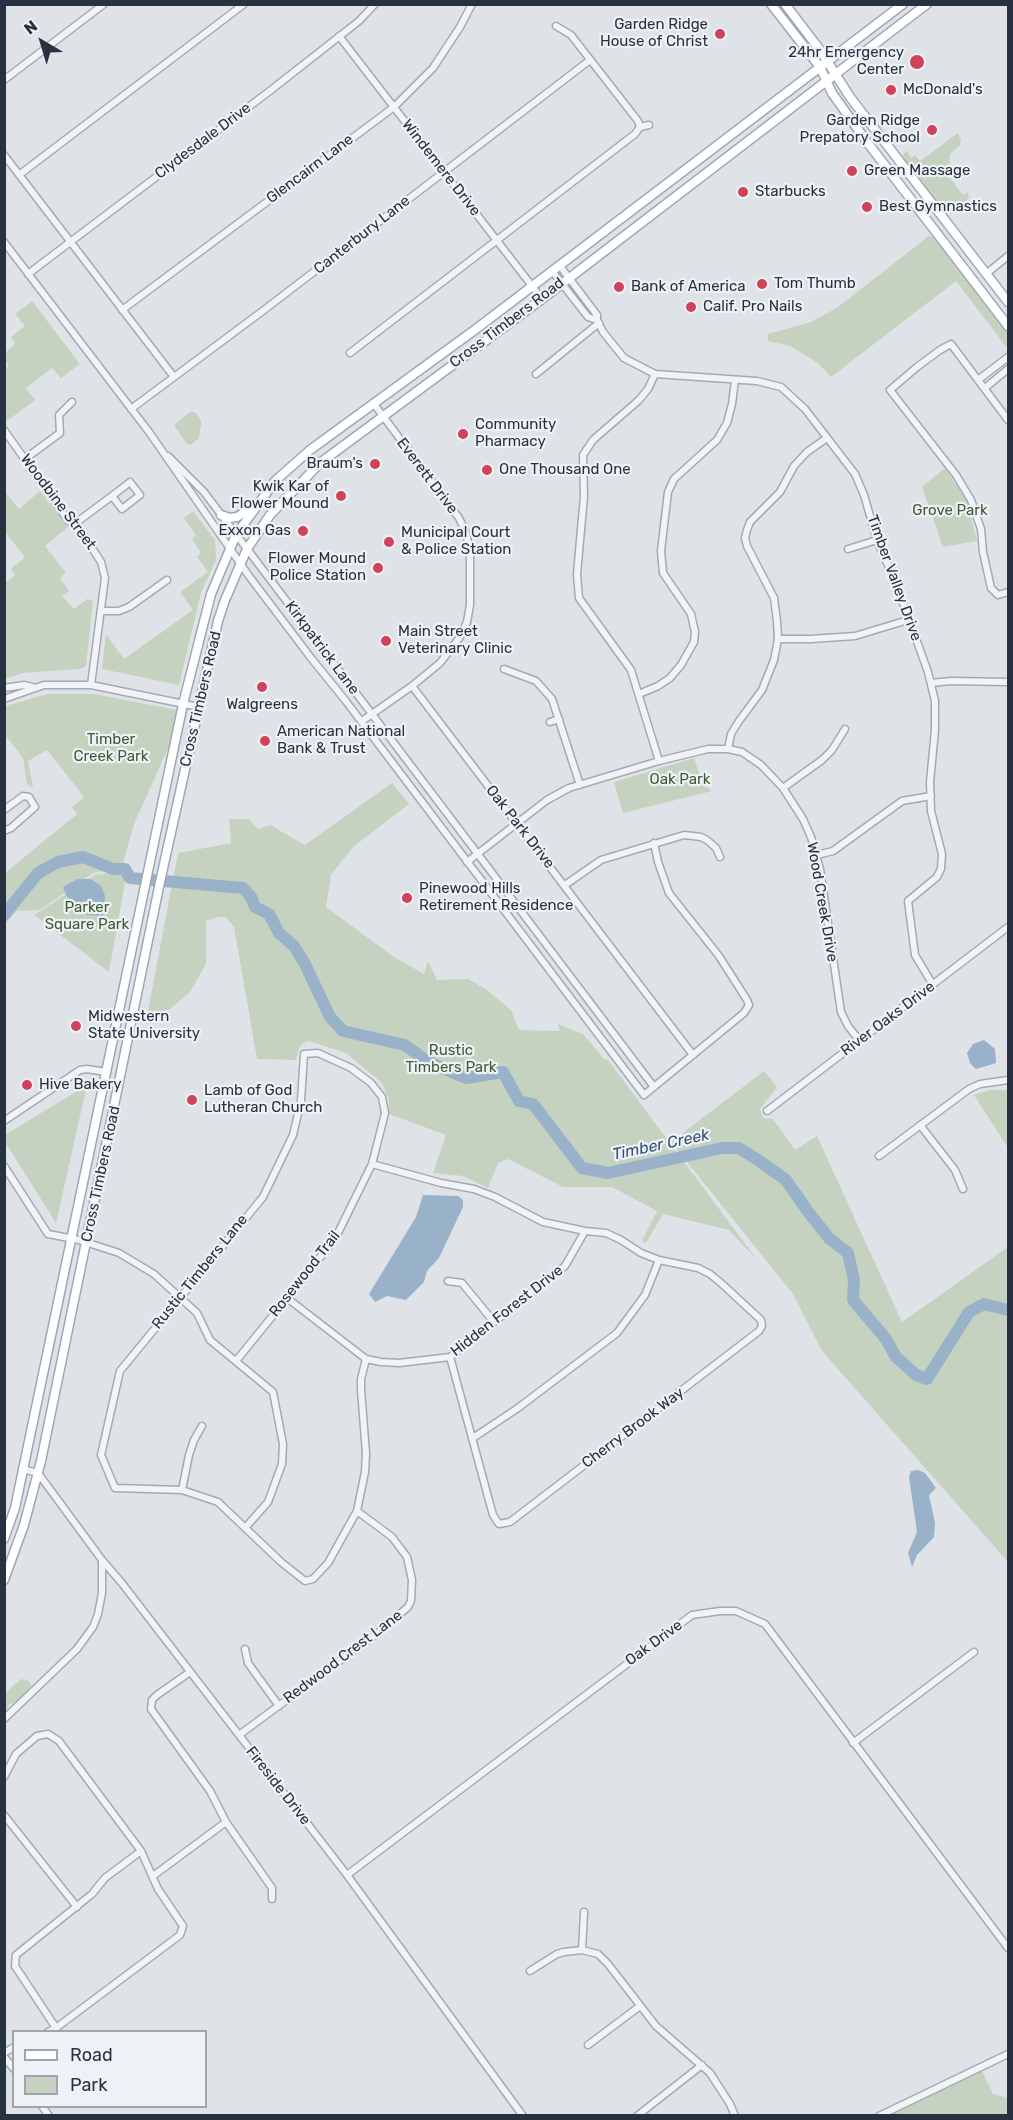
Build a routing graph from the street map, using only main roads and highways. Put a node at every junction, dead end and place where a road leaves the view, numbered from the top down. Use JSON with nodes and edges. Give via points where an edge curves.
{"nodes":[{"id":1,"x":771,"y":4,"type":"edge"},
{"id":2,"x":785,"y":4,"type":"edge"},
{"id":3,"x":903,"y":4,"type":"edge"},
{"id":4,"x":927,"y":4,"type":"edge"},
{"id":5,"x":828,"y":61,"type":"junction"},
{"id":6,"x":820,"y":67,"type":"junction"},
{"id":7,"x":835,"y":74,"type":"junction"},
{"id":8,"x":825,"y":82,"type":"junction"},
{"id":9,"x":721,"y":141,"type":"junction"},
{"id":10,"x":730,"y":153,"type":"junction"},
{"id":11,"x":654,"y":192,"type":"junction"},
{"id":12,"x":664,"y":204,"type":"junction"},
{"id":13,"x":946,"y":221,"type":"junction"},
{"id":14,"x":934,"y":229,"type":"junction"},
{"id":15,"x":1008,"y":302,"type":"edge"},
{"id":16,"x":1008,"y":326,"type":"edge"},
{"id":17,"x":446,"y":351,"type":"junction"},
{"id":18,"x":454,"y":362,"type":"junction"},
{"id":19,"x":332,"y":434,"type":"junction"},
{"id":20,"x":342,"y":446,"type":"junction"},
{"id":21,"x":258,"y":502,"type":"junction"},
{"id":22,"x":221,"y":515,"type":"road end"},
{"id":23,"x":106,"y":1072,"type":"junction"},
{"id":24,"x":122,"y":1076,"type":"junction"},
{"id":25,"x":4,"y":1539,"type":"edge"},
{"id":26,"x":4,"y":1580,"type":"edge"}],
"edges":[{"from":1,"to":6,"type":"main road"},
{"from":2,"to":5,"type":"main road"},
{"from":3,"to":5,"type":"main road","name":"Cross Timbers Road"},
{"from":4,"to":7,"type":"main road","name":"Cross Timbers Road"},
{"from":5,"to":6,"type":"main road","name":"Cross Timbers Road"},
{"from":5,"to":7,"type":"main road"},
{"from":6,"to":8,"type":"main road"},
{"from":6,"to":9,"type":"main road","name":"Cross Timbers Road"},
{"from":7,"to":8,"type":"main road","name":"Cross Timbers Road"},
{"from":7,"to":13,"type":"main road"},
{"from":8,"to":10,"type":"main road","name":"Cross Timbers Road"},
{"from":8,"to":14,"type":"main road"},
{"from":9,"to":10,"type":"main road"},
{"from":9,"to":11,"type":"main road","name":"Cross Timbers Road"},
{"from":10,"to":12,"type":"main road","name":"Cross Timbers Road"},
{"from":11,"to":12,"type":"main road"},
{"from":11,"to":17,"type":"main road","name":"Cross Timbers Road"},
{"from":12,"to":18,"type":"main road","name":"Cross Timbers Road"},
{"from":13,"to":14,"type":"main road"},
{"from":13,"to":15,"type":"main road"},
{"from":14,"to":16,"type":"main road"},
{"from":17,"to":18,"type":"main road"},
{"from":17,"to":19,"type":"main road","name":"Cross Timbers Road"},
{"from":18,"to":20,"type":"main road","name":"Cross Timbers Road"},
{"from":19,"to":20,"type":"main road"},
{"from":19,"to":21,"type":"main road","name":"Cross Timbers Road","via":[[288,469]]},
{"from":20,"to":24,"type":"main road","name":"Cross Timbers Road","via":[[300,482],[270,515],[247,549],[225,600],[166,856]]},
{"from":21,"to":22,"type":"main road","via":[[237,517]]},
{"from":21,"to":23,"type":"main road","name":"Cross Timbers Road","via":[[236,535],[203,621]]},
{"from":23,"to":24,"type":"main road"},
{"from":23,"to":25,"type":"main road","name":"Cross Timbers Road","via":[[15,1508]]},
{"from":24,"to":26,"type":"main road","name":"Cross Timbers Road","via":[[38,1473]]}]}
